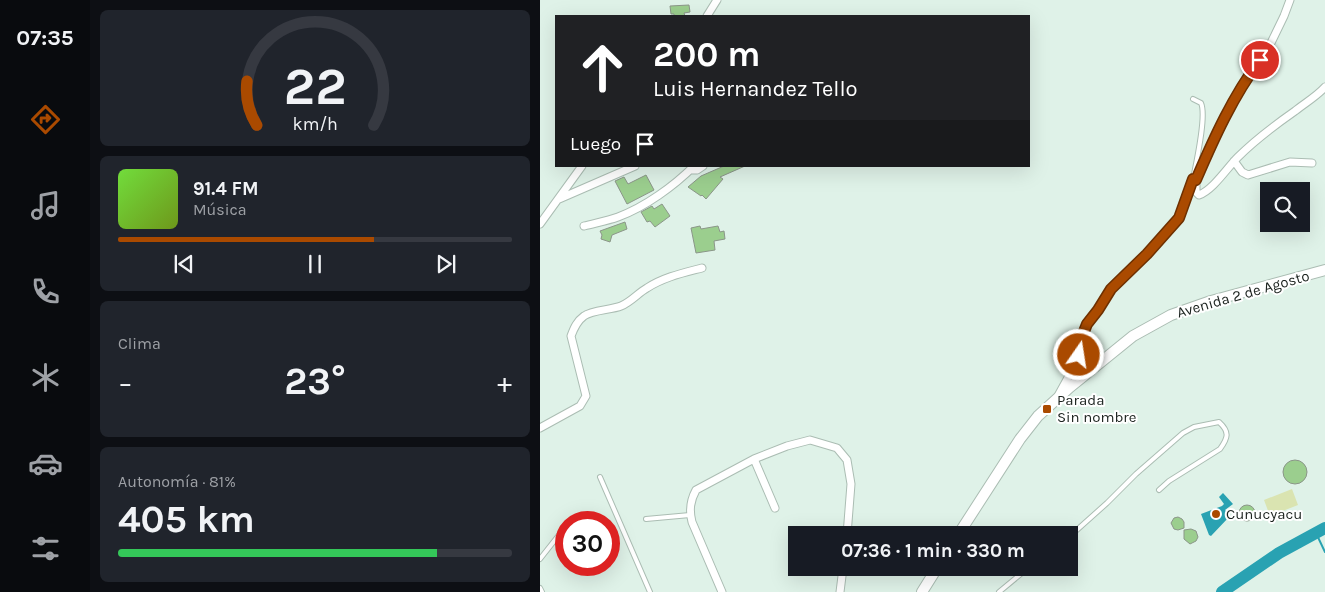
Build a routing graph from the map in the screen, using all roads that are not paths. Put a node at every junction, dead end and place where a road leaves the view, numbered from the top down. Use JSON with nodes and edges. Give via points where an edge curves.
{"nodes":[{"id":1,"x":717,"y":0,"type":"edge"},
{"id":2,"x":1290,"y":0,"type":"edge"},
{"id":3,"x":708,"y":15,"type":"edge"},
{"id":4,"x":1325,"y":87,"type":"edge"},
{"id":5,"x":1193,"y":100,"type":"dead end"},
{"id":6,"x":1234,"y":161,"type":"junction"},
{"id":7,"x":1312,"y":163,"type":"dead end"},
{"id":8,"x":581,"y":167,"type":"edge"},
{"id":9,"x":633,"y":167,"type":"edge"},
{"id":10,"x":692,"y":168,"type":"edge"},
{"id":11,"x":1194,"y":179,"type":"junction"},
{"id":12,"x":559,"y":199,"type":"junction"},
{"id":13,"x":540,"y":224,"type":"edge"},
{"id":14,"x":584,"y":226,"type":"dead end"},
{"id":15,"x":702,"y":268,"type":"dead end"},
{"id":16,"x":1325,"y":270,"type":"edge"},
{"id":17,"x":1054,"y":401,"type":"junction"},
{"id":18,"x":540,"y":428,"type":"edge"},
{"id":19,"x":754,"y":458,"type":"junction"},
{"id":20,"x":600,"y":477,"type":"dead end"},
{"id":21,"x":1159,"y":490,"type":"dead end"},
{"id":22,"x":775,"y":508,"type":"dead end"},
{"id":23,"x":690,"y":515,"type":"junction"},
{"id":24,"x":646,"y":519,"type":"dead end"},
{"id":25,"x":848,"y":526,"type":"edge"},
{"id":26,"x":964,"y":526,"type":"edge"},
{"id":27,"x":1078,"y":530,"type":"edge"},
{"id":28,"x":555,"y":540,"type":"edge"},
{"id":29,"x":540,"y":559,"type":"edge"},
{"id":30,"x":842,"y":576,"type":"edge"},
{"id":31,"x":933,"y":576,"type":"edge"},
{"id":32,"x":1018,"y":576,"type":"edge"},
{"id":33,"x":540,"y":588,"type":"edge"},
{"id":34,"x":542,"y":592,"type":"edge"},
{"id":35,"x":650,"y":592,"type":"edge"},
{"id":36,"x":722,"y":592,"type":"edge"},
{"id":37,"x":840,"y":592,"type":"edge"},
{"id":38,"x":922,"y":592,"type":"edge"},
{"id":39,"x":999,"y":592,"type":"edge"}],
"edges":[{"from":1,"to":3,"type":"street"},
{"from":2,"to":11,"type":"street"},
{"from":4,"to":6,"type":"street"},
{"from":5,"to":11,"type":"lane","via":[[1202,104],[1204,110]]},
{"from":6,"to":7,"type":"street","via":[[1248,175],[1290,162]]},
{"from":6,"to":11,"type":"street","via":[[1202,194],[1196,192]]},
{"from":8,"to":12,"type":"street"},
{"from":9,"to":12,"type":"street"},
{"from":10,"to":14,"type":"street","via":[[678,182],[646,203],[619,216]]},
{"from":11,"to":17,"type":"street","via":[[1179,218],[1111,289],[1087,324],[1075,365]]},
{"from":12,"to":13,"type":"street"},
{"from":15,"to":18,"type":"street","via":[[667,278],[646,288],[624,305],[583,317],[573,329],[572,336],[586,396],[580,406]]},
{"from":16,"to":17,"type":"main road","name":"Avenida 2 de Agosto","via":[[1171,315],[1134,336]]},
{"from":17,"to":26,"type":"main road","name":"Avenida 2 de Agosto","via":[[1020,439]]},
{"from":19,"to":22,"type":"street"},
{"from":19,"to":23,"type":"street","via":[[696,490],[691,499]]},
{"from":19,"to":25,"type":"street","via":[[810,440],[837,448],[847,460],[851,484]]},
{"from":20,"to":35,"type":"lane"},
{"from":21,"to":27,"type":"lane","via":[[1220,449],[1226,442],[1225,427],[1219,422],[1194,426],[1183,432]]},
{"from":23,"to":24,"type":"lane"},
{"from":23,"to":36,"type":"street"},
{"from":28,"to":29,"type":"lane"},
{"from":30,"to":37,"type":"street"},
{"from":31,"to":38,"type":"main road"},
{"from":32,"to":39,"type":"lane"},
{"from":33,"to":34,"type":"lane"}]}
